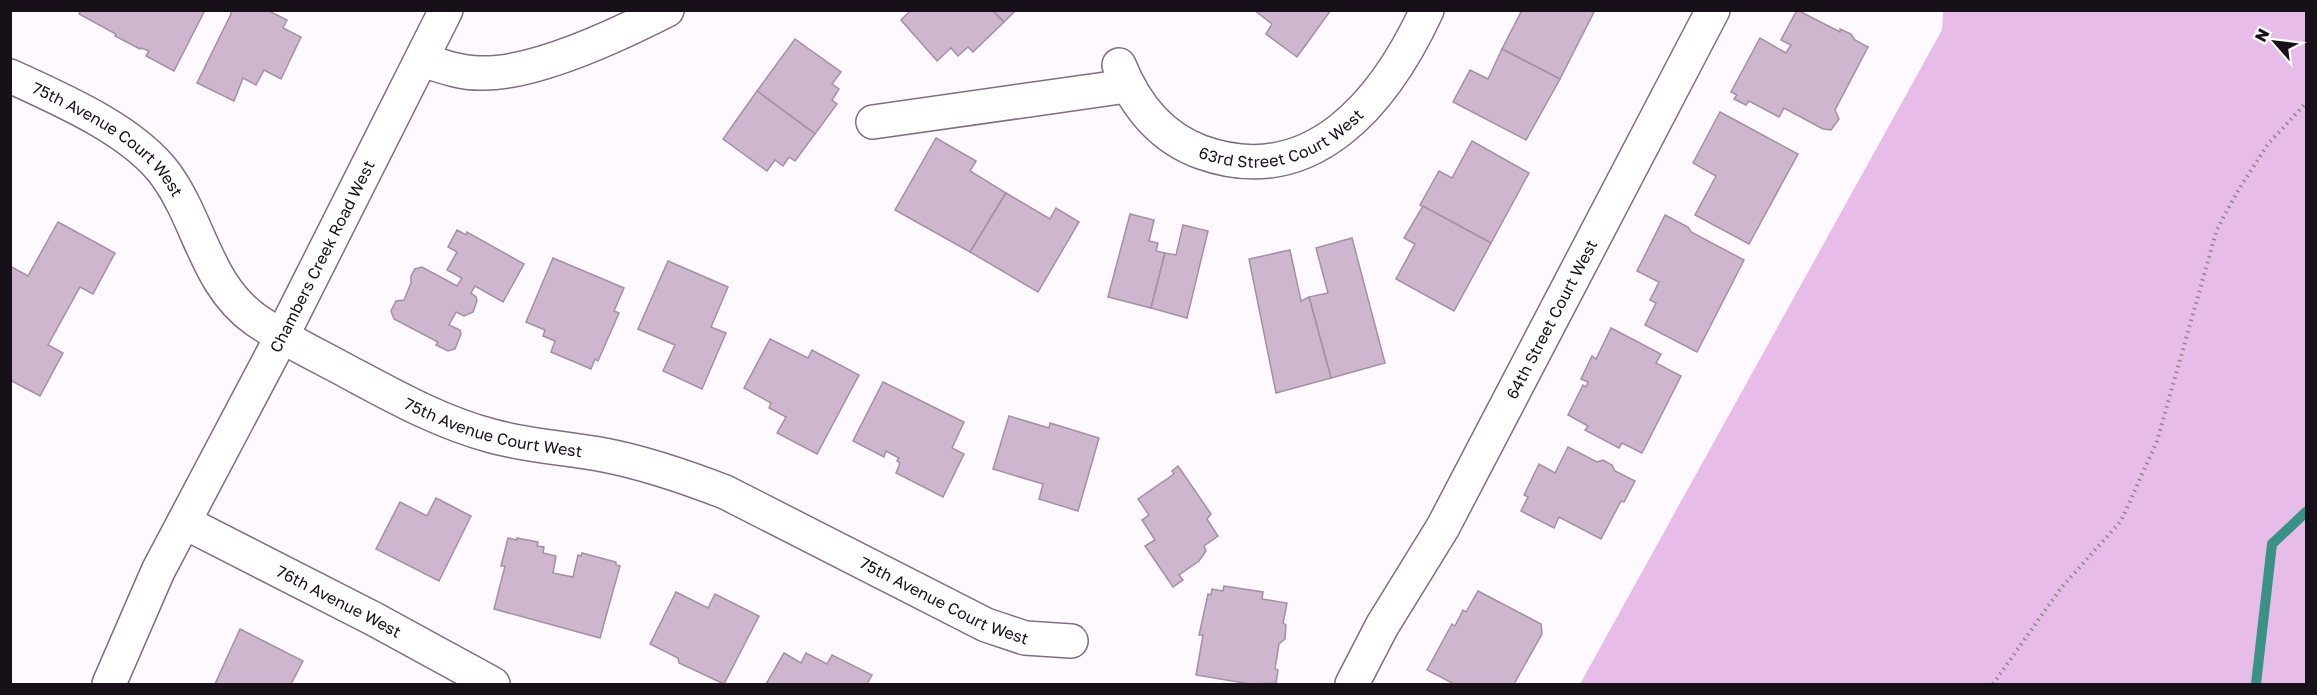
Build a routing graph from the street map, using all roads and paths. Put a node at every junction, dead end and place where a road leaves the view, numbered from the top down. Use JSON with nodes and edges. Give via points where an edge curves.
{"nodes":[{"id":1,"x":446,"y":10,"type":"edge"},
{"id":2,"x":667,"y":10,"type":"edge"},
{"id":3,"x":1427,"y":10,"type":"edge"},
{"id":4,"x":1713,"y":10,"type":"edge"},
{"id":5,"x":422,"y":60,"type":"junction"},
{"id":6,"x":10,"y":76,"type":"edge"},
{"id":7,"x":2307,"y":103,"type":"edge"},
{"id":8,"x":873,"y":122,"type":"dead end"},
{"id":9,"x":282,"y":336,"type":"junction"},
{"id":10,"x":184,"y":522,"type":"junction"},
{"id":11,"x":1071,"y":641,"type":"dead end"},
{"id":12,"x":109,"y":684,"type":"edge"},
{"id":13,"x":493,"y":684,"type":"edge"},
{"id":14,"x":1352,"y":684,"type":"edge"},
{"id":15,"x":1993,"y":684,"type":"edge"}],
"edges":[{"from":1,"to":5,"type":"street","name":"Chambers Creek Road West"},
{"from":2,"to":5,"type":"street","via":[[585,47],[510,71],[478,73]]},
{"from":3,"to":8,"type":"street","name":"63rd Street Court West","via":[[1394,69],[1358,115],[1318,145],[1279,160],[1241,163],[1175,139],[1156,126],[1123,76]]},
{"from":4,"to":14,"type":"street","name":"64th Street Court West","via":[[1443,526]]},
{"from":5,"to":9,"type":"street","name":"Chambers Creek Road West"},
{"from":6,"to":9,"type":"street","name":"75th Avenue Court West","via":[[79,108],[153,161],[180,196],[204,253],[232,298],[257,321]]},
{"from":7,"to":15,"type":"path","via":[[2268,144],[2217,229],[2157,441],[2121,521],[2061,588]]},
{"from":9,"to":10,"type":"street","name":"Chambers Creek Road West"},
{"from":9,"to":11,"type":"street","name":"75th Avenue Court West","via":[[448,422],[494,437],[603,455],[689,478],[725,492],[986,625],[1024,638]]},
{"from":10,"to":12,"type":"street","name":"Chambers Creek Road West","via":[[158,571]]},
{"from":10,"to":13,"type":"street","name":"76th Avenue West"}]}
